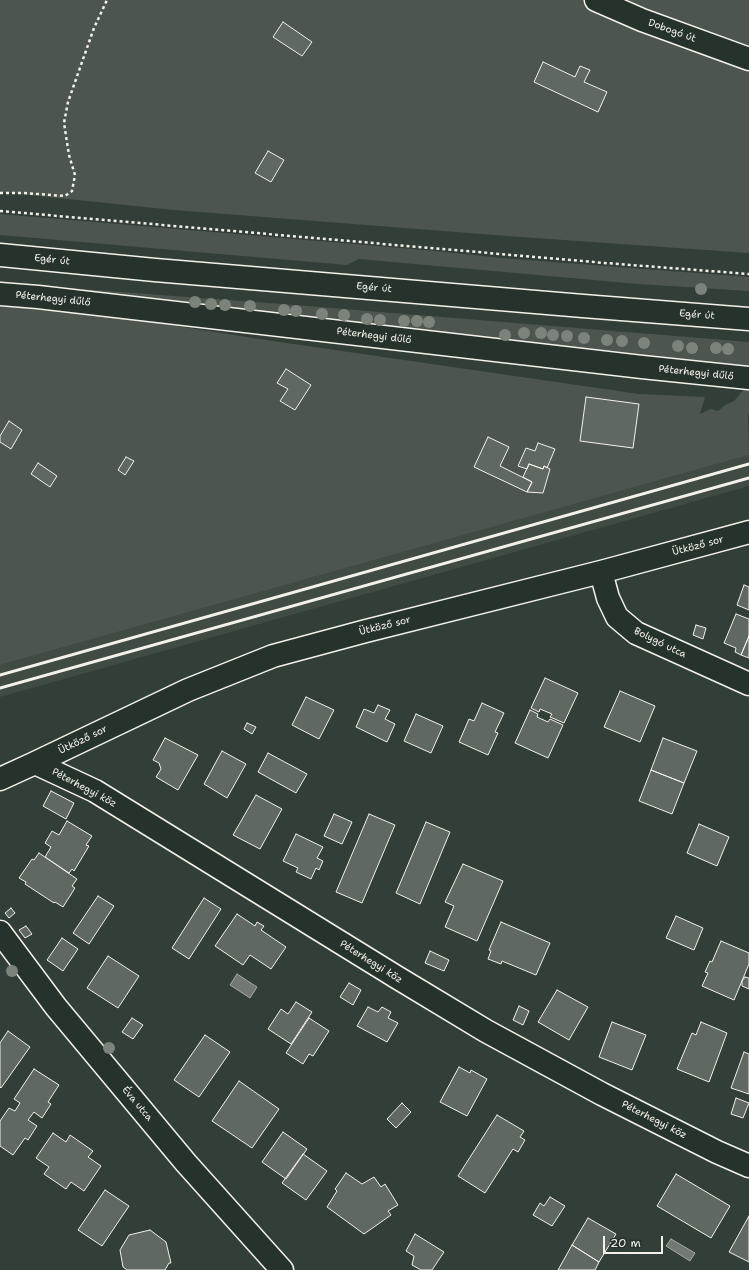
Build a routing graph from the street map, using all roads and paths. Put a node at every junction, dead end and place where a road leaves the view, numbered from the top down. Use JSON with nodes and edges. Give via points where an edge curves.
{"nodes":[{"id":1,"x":107,"y":0,"type":"edge"},
{"id":2,"x":596,"y":0,"type":"edge"},
{"id":3,"x":749,"y":59,"type":"edge"},
{"id":4,"x":0,"y":193,"type":"edge"},
{"id":5,"x":0,"y":211,"type":"edge"},
{"id":6,"x":0,"y":255,"type":"edge"},
{"id":7,"x":749,"y":274,"type":"edge"},
{"id":8,"x":0,"y":294,"type":"edge"},
{"id":9,"x":749,"y":319,"type":"edge"},
{"id":10,"x":749,"y":378,"type":"edge"},
{"id":11,"x":749,"y":532,"type":"edge"},
{"id":12,"x":601,"y":572,"type":"junction"},
{"id":13,"x":749,"y":684,"type":"edge"},
{"id":14,"x":35,"y":763,"type":"junction"},
{"id":15,"x":0,"y":779,"type":"edge"},
{"id":16,"x":0,"y":932,"type":"edge"},
{"id":17,"x":749,"y":1166,"type":"edge"},
{"id":18,"x":282,"y":1270,"type":"edge"}],
"edges":[{"from":1,"to":4,"type":"path","via":[[94,28],[68,102],[64,123],[75,175],[72,191],[65,196]]},
{"from":2,"to":3,"type":"street","name":"Dobogó út","via":[[642,20]]},
{"from":5,"to":7,"type":"path"},
{"from":6,"to":9,"type":"street","name":"Egér út","via":[[163,271]]},
{"from":8,"to":10,"type":"street","name":"Péterhegyi dűlő"},
{"from":11,"to":12,"type":"street","name":"Ütköző sor"},
{"from":12,"to":13,"type":"street","name":"Bolygó utca","via":[[608,598],[617,617],[636,633]]},
{"from":12,"to":14,"type":"street","name":"Ütköző sor","via":[[273,656],[188,690]]},
{"from":14,"to":15,"type":"street"},
{"from":14,"to":17,"type":"street","name":"Péterhegyi köz","via":[[95,791],[486,1031],[602,1094]]},
{"from":16,"to":18,"type":"street","name":"Éva utca","via":[[56,1007],[186,1163]]}]}
